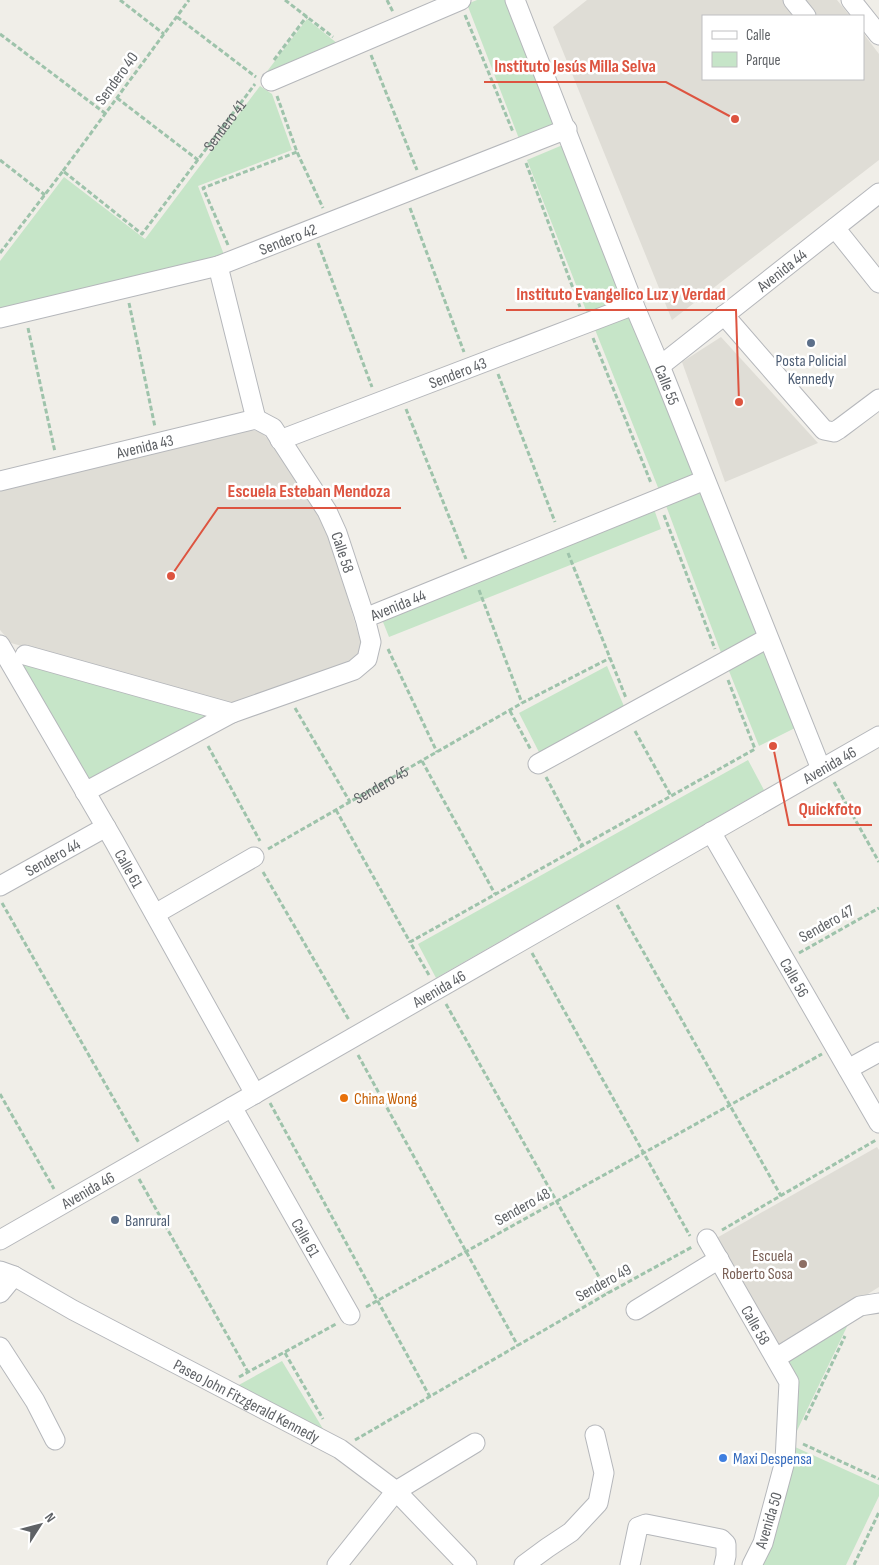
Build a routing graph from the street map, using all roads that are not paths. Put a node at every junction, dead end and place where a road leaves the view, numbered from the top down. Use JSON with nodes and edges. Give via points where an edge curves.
{"nodes":[{"id":1,"x":460,"y":0,"type":"edge"},
{"id":2,"x":515,"y":0,"type":"edge"},
{"id":3,"x":851,"y":0,"type":"edge"},
{"id":4,"x":863,"y":15,"type":"edge"},
{"id":5,"x":864,"y":16,"type":"edge"},
{"id":6,"x":879,"y":35,"type":"edge"},
{"id":7,"x":267,"y":75,"type":"road end"},
{"id":8,"x":567,"y":130,"type":"junction"},
{"id":9,"x":879,"y":193,"type":"edge"},
{"id":10,"x":835,"y":228,"type":"junction"},
{"id":11,"x":226,"y":263,"type":"junction"},
{"id":12,"x":879,"y":282,"type":"edge"},
{"id":13,"x":634,"y":305,"type":"junction"},
{"id":14,"x":724,"y":315,"type":"junction"},
{"id":15,"x":0,"y":318,"type":"edge"},
{"id":16,"x":660,"y":366,"type":"junction"},
{"id":17,"x":879,"y":399,"type":"edge"},
{"id":18,"x":256,"y":419,"type":"junction"},
{"id":19,"x":280,"y":440,"type":"junction"},
{"id":20,"x":705,"y":480,"type":"junction"},
{"id":21,"x":0,"y":481,"type":"edge"},
{"id":22,"x":365,"y":618,"type":"junction"},
{"id":23,"x":768,"y":638,"type":"junction"},
{"id":24,"x":0,"y":645,"type":"edge"},
{"id":25,"x":25,"y":656,"type":"dead end"},
{"id":26,"x":232,"y":712,"type":"junction"},
{"id":27,"x":879,"y":736,"type":"edge"},
{"id":28,"x":538,"y":764,"type":"dead end"},
{"id":29,"x":824,"y":768,"type":"junction"},
{"id":30,"x":85,"y":792,"type":"junction"},
{"id":31,"x":106,"y":827,"type":"junction"},
{"id":32,"x":711,"y":832,"type":"junction"},
{"id":33,"x":259,"y":854,"type":"road end"},
{"id":34,"x":0,"y":886,"type":"edge"},
{"id":35,"x":155,"y":914,"type":"junction"},
{"id":36,"x":879,"y":1052,"type":"edge"},
{"id":37,"x":848,"y":1069,"type":"junction"},
{"id":38,"x":259,"y":1092,"type":"junction"},
{"id":39,"x":232,"y":1107,"type":"junction"},
{"id":40,"x":879,"y":1122,"type":"edge"},
{"id":41,"x":0,"y":1240,"type":"edge"},
{"id":42,"x":701,"y":1242,"type":"road end"},
{"id":43,"x":719,"y":1259,"type":"junction"},
{"id":44,"x":7,"y":1273,"type":"edge"},
{"id":45,"x":0,"y":1293,"type":"edge"},
{"id":46,"x":879,"y":1303,"type":"edge"},
{"id":47,"x":636,"y":1310,"type":"dead end"},
{"id":48,"x":350,"y":1315,"type":"road end"},
{"id":49,"x":0,"y":1347,"type":"edge"},
{"id":50,"x":776,"y":1358,"type":"junction"},
{"id":51,"x":596,"y":1435,"type":"dead end"},
{"id":52,"x":55,"y":1440,"type":"dead end"},
{"id":53,"x":475,"y":1443,"type":"dead end"},
{"id":54,"x":396,"y":1491,"type":"junction"},
{"id":55,"x":337,"y":1565,"type":"edge"},
{"id":56,"x":467,"y":1565,"type":"edge"},
{"id":57,"x":524,"y":1565,"type":"edge"},
{"id":58,"x":630,"y":1565,"type":"edge"},
{"id":59,"x":724,"y":1565,"type":"edge"},
{"id":60,"x":752,"y":1565,"type":"edge"}],
"edges":[{"from":1,"to":7,"type":"street","via":[[347,48]]},
{"from":2,"to":8,"type":"street","name":"Calle 55"},
{"from":3,"to":4,"type":"street"},
{"from":5,"to":6,"type":"street"},
{"from":8,"to":11,"type":"street","name":"Sendero 42"},
{"from":8,"to":13,"type":"street","name":"Calle 55"},
{"from":9,"to":10,"type":"street","name":"Avenida 44"},
{"from":10,"to":12,"type":"street"},
{"from":10,"to":14,"type":"street","name":"Avenida 44"},
{"from":11,"to":15,"type":"street","name":"Sendero 42"},
{"from":11,"to":18,"type":"street"},
{"from":13,"to":16,"type":"street","name":"Calle 55"},
{"from":13,"to":19,"type":"street","name":"Sendero 43"},
{"from":14,"to":16,"type":"street","name":"Avenida 44"},
{"from":14,"to":17,"type":"street","via":[[824,430],[834,432]]},
{"from":16,"to":20,"type":"street","name":"Calle 55"},
{"from":18,"to":19,"type":"street","via":[[273,428]]},
{"from":18,"to":21,"type":"street","name":"Avenida 43"},
{"from":19,"to":22,"type":"street","name":"Calle 58","via":[[327,511]]},
{"from":20,"to":22,"type":"street","name":"Avenida 44"},
{"from":20,"to":23,"type":"street","name":"Calle 55"},
{"from":22,"to":26,"type":"street","name":"Avenida 44","via":[[371,642],[367,659],[354,670]]},
{"from":23,"to":28,"type":"street"},
{"from":23,"to":29,"type":"street","name":"Calle 55"},
{"from":24,"to":30,"type":"street","name":"Calle 61"},
{"from":25,"to":26,"type":"street"},
{"from":26,"to":30,"type":"street","name":"Avenida 44"},
{"from":27,"to":29,"type":"street","name":"Avenida 46"},
{"from":29,"to":32,"type":"street","name":"Avenida 46"},
{"from":30,"to":31,"type":"street","name":"Calle 61"},
{"from":31,"to":34,"type":"street","name":"Sendero 44"},
{"from":31,"to":35,"type":"street","name":"Calle 61"},
{"from":32,"to":37,"type":"street","name":"Calle 56"},
{"from":32,"to":38,"type":"street","name":"Avenida 46"},
{"from":33,"to":35,"type":"street"},
{"from":35,"to":38,"type":"street","name":"Calle 61"},
{"from":36,"to":37,"type":"street"},
{"from":37,"to":40,"type":"street","name":"Calle 56"},
{"from":38,"to":39,"type":"street","name":"Avenida 46"},
{"from":39,"to":41,"type":"street","name":"Avenida 46"},
{"from":39,"to":48,"type":"street","name":"Calle 61"},
{"from":42,"to":43,"type":"street","name":"Calle 58"},
{"from":43,"to":47,"type":"street"},
{"from":43,"to":50,"type":"street","name":"Calle 58"},
{"from":44,"to":45,"type":"street"},
{"from":44,"to":54,"type":"street","name":"Paseo John Fitzgerald Kennedy","via":[[340,1449]]},
{"from":46,"to":50,"type":"street","via":[[860,1306]]},
{"from":49,"to":52,"type":"street","via":[[35,1401]]},
{"from":50,"to":60,"type":"street","name":"Avenida 50","via":[[789,1382],[785,1461],[763,1543]]},
{"from":51,"to":57,"type":"street","via":[[604,1473],[598,1503],[571,1532]]},
{"from":53,"to":54,"type":"street"},
{"from":54,"to":55,"type":"street"},
{"from":54,"to":56,"type":"street","name":"Paseo John Fitzgerald Kennedy"},
{"from":58,"to":59,"type":"street","via":[[638,1527],[646,1524],[721,1538],[726,1544]]}]}
